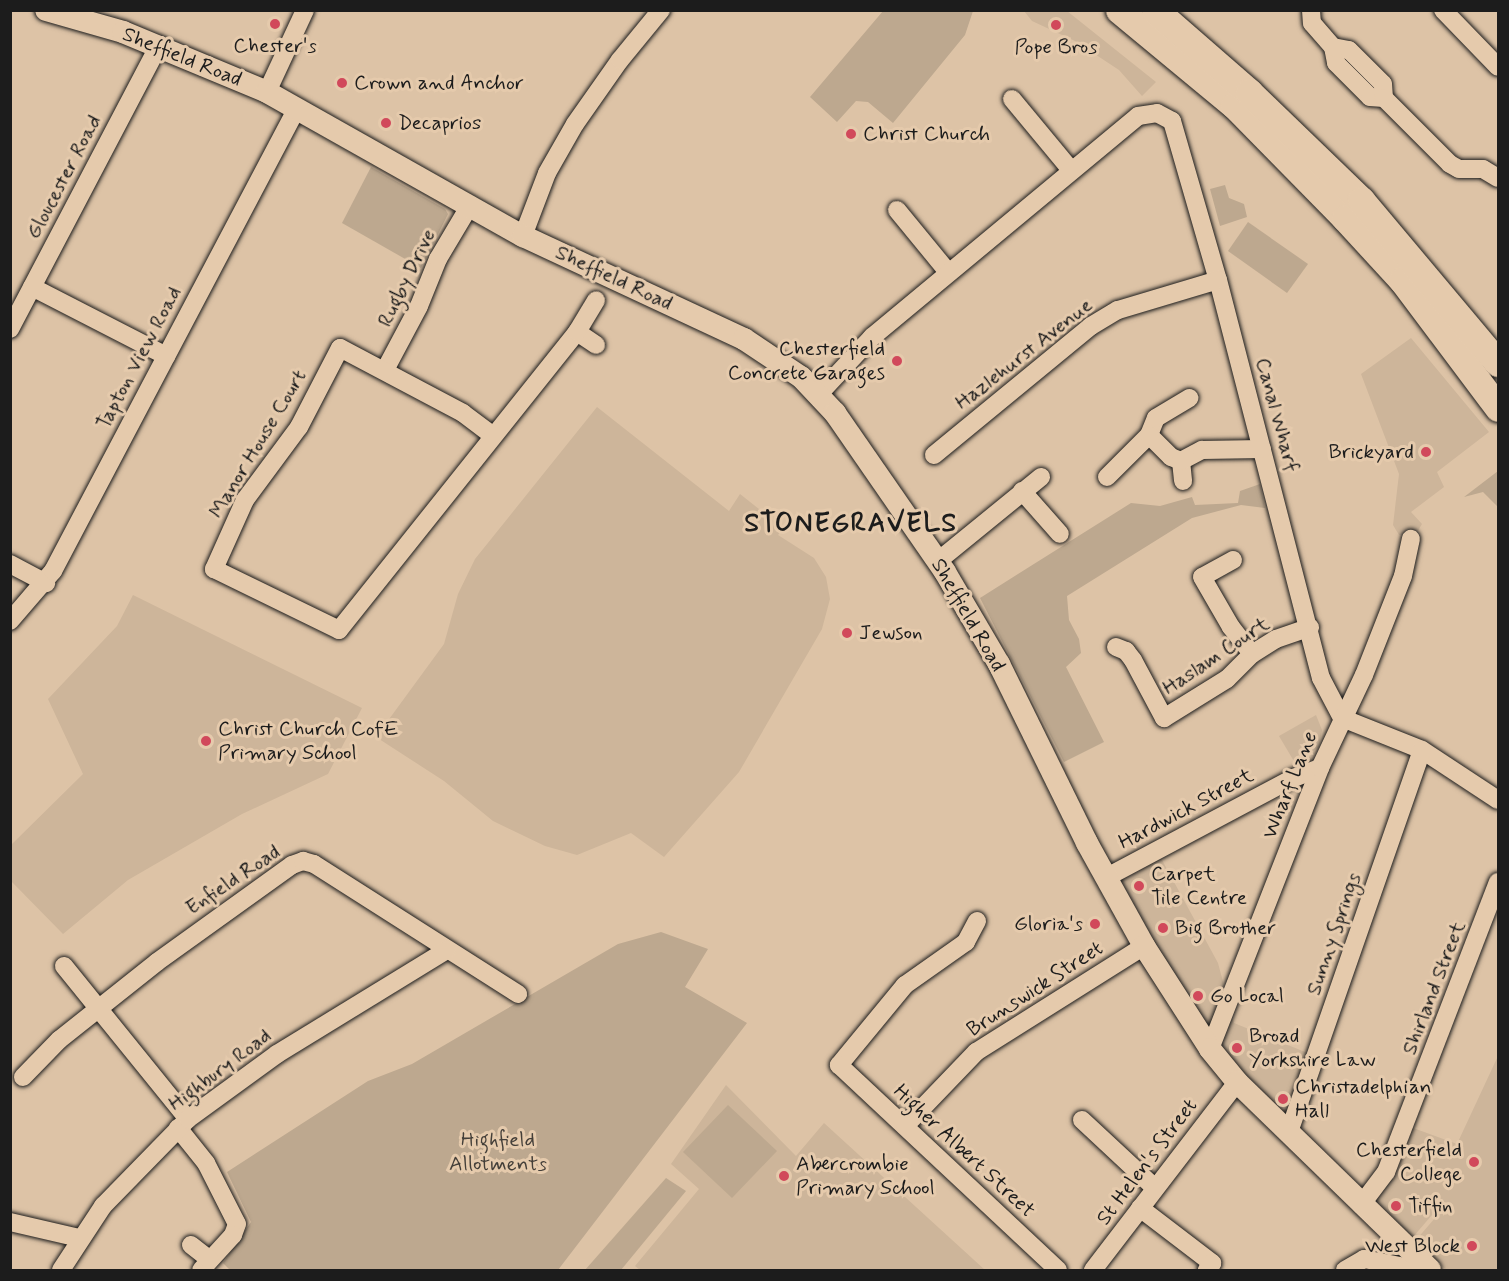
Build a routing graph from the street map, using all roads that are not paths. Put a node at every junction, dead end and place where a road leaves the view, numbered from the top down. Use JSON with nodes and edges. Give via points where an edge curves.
{"nodes":[{"id":1,"x":46,"y":10,"type":"edge"},
{"id":2,"x":305,"y":10,"type":"edge"},
{"id":3,"x":661,"y":10,"type":"edge"},
{"id":4,"x":1119,"y":10,"type":"edge"},
{"id":5,"x":1155,"y":10,"type":"edge"},
{"id":6,"x":1311,"y":10,"type":"edge"},
{"id":7,"x":1443,"y":10,"type":"edge"},
{"id":8,"x":69,"y":14,"type":"edge"},
{"id":9,"x":159,"y":45,"type":"junction"},
{"id":10,"x":1498,"y":67,"type":"edge"},
{"id":11,"x":267,"y":92,"type":"junction"},
{"id":12,"x":1012,"y":99,"type":"dead end"},
{"id":13,"x":297,"y":108,"type":"junction"},
{"id":14,"x":1071,"y":170,"type":"junction"},
{"id":15,"x":1498,"y":178,"type":"edge"},
{"id":16,"x":470,"y":205,"type":"junction"},
{"id":17,"x":897,"y":210,"type":"dead end"},
{"id":18,"x":523,"y":236,"type":"junction"},
{"id":19,"x":948,"y":272,"type":"junction"},
{"id":20,"x":1218,"y":280,"type":"junction"},
{"id":21,"x":32,"y":287,"type":"junction"},
{"id":22,"x":596,"y":300,"type":"dead end"},
{"id":23,"x":10,"y":329,"type":"edge"},
{"id":24,"x":577,"y":332,"type":"junction"},
{"id":25,"x":596,"y":345,"type":"dead end"},
{"id":26,"x":166,"y":356,"type":"junction"},
{"id":27,"x":1498,"y":363,"type":"edge"},
{"id":28,"x":385,"y":370,"type":"junction"},
{"id":29,"x":819,"y":394,"type":"junction"},
{"id":30,"x":1189,"y":398,"type":"dead end"},
{"id":31,"x":1498,"y":408,"type":"edge"},
{"id":32,"x":492,"y":435,"type":"junction"},
{"id":33,"x":1149,"y":435,"type":"junction"},
{"id":34,"x":1262,"y":449,"type":"junction"},
{"id":35,"x":934,"y":455,"type":"dead end"},
{"id":36,"x":1181,"y":461,"type":"junction"},
{"id":37,"x":1041,"y":477,"type":"dead end"},
{"id":38,"x":1107,"y":477,"type":"dead end"},
{"id":39,"x":1183,"y":481,"type":"dead end"},
{"id":40,"x":1022,"y":491,"type":"junction"},
{"id":41,"x":1060,"y":534,"type":"dead end"},
{"id":42,"x":1411,"y":538,"type":"dead end"},
{"id":43,"x":1233,"y":560,"type":"dead end"},
{"id":44,"x":938,"y":561,"type":"junction"},
{"id":45,"x":10,"y":564,"type":"edge"},
{"id":46,"x":46,"y":583,"type":"junction"},
{"id":47,"x":10,"y":621,"type":"edge"},
{"id":48,"x":1310,"y":627,"type":"junction"},
{"id":49,"x":1116,"y":647,"type":"dead end"},
{"id":50,"x":1252,"y":654,"type":"junction"},
{"id":51,"x":1342,"y":718,"type":"junction"},
{"id":52,"x":1422,"y":750,"type":"junction"},
{"id":53,"x":1320,"y":768,"type":"junction"},
{"id":54,"x":1498,"y":800,"type":"edge"},
{"id":55,"x":1107,"y":877,"type":"junction"},
{"id":56,"x":1498,"y":882,"type":"edge"},
{"id":57,"x":977,"y":921,"type":"dead end"},
{"id":58,"x":1144,"y":946,"type":"junction"},
{"id":59,"x":447,"y":950,"type":"junction"},
{"id":60,"x":64,"y":966,"type":"dead end"},
{"id":61,"x":518,"y":994,"type":"dead end"},
{"id":62,"x":99,"y":1007,"type":"junction"},
{"id":63,"x":1210,"y":1049,"type":"junction"},
{"id":64,"x":23,"y":1077,"type":"dead end"},
{"id":65,"x":1237,"y":1082,"type":"junction"},
{"id":66,"x":1082,"y":1120,"type":"dead end"},
{"id":67,"x":183,"y":1124,"type":"junction"},
{"id":68,"x":905,"y":1126,"type":"junction"},
{"id":69,"x":1289,"y":1132,"type":"junction"},
{"id":70,"x":1155,"y":1188,"type":"junction"},
{"id":71,"x":1361,"y":1205,"type":"junction"},
{"id":72,"x":1140,"y":1208,"type":"junction"},
{"id":73,"x":10,"y":1222,"type":"edge"},
{"id":74,"x":79,"y":1238,"type":"junction"},
{"id":75,"x":191,"y":1245,"type":"dead end"},
{"id":76,"x":206,"y":1265,"type":"edge"},
{"id":77,"x":61,"y":1270,"type":"edge"},
{"id":78,"x":1058,"y":1270,"type":"edge"},
{"id":79,"x":1093,"y":1270,"type":"edge"},
{"id":80,"x":1207,"y":1270,"type":"edge"},
{"id":81,"x":1345,"y":1270,"type":"edge"},
{"id":82,"x":1421,"y":1270,"type":"edge"},
{"id":83,"x":1430,"y":1270,"type":"edge"}],
"edges":[{"from":1,"to":8,"type":"main road","name":"Sheffield Road"},
{"from":2,"to":11,"type":"street"},
{"from":3,"to":18,"type":"street","via":[[575,124],[547,173]]},
{"from":4,"to":31,"type":"highway","via":[[1234,105],[1345,218],[1402,280]]},
{"from":5,"to":27,"type":"highway","via":[[1249,92],[1361,201]]},
{"from":6,"to":15,"type":"street","via":[[1315,28],[1334,47],[1336,63],[1370,97],[1384,98],[1454,167],[1483,169]]},
{"from":7,"to":10,"type":"street"},
{"from":8,"to":9,"type":"main road","name":"Sheffield Road"},
{"from":9,"to":11,"type":"main road","name":"Sheffield Road"},
{"from":9,"to":21,"type":"street","name":"Gloucester Road"},
{"from":11,"to":13,"type":"main road","name":"Sheffield Road"},
{"from":12,"to":14,"type":"street"},
{"from":13,"to":16,"type":"main road","name":"Sheffield Road"},
{"from":13,"to":26,"type":"street","name":"Tapton View Road"},
{"from":14,"to":19,"type":"street"},
{"from":14,"to":20,"type":"street","name":"Canal Wharf","via":[[1138,116],[1157,113],[1172,121]]},
{"from":16,"to":18,"type":"main road","name":"Sheffield Road"},
{"from":16,"to":28,"type":"street","name":"Rugby Drive","via":[[438,259],[419,306]]},
{"from":17,"to":19,"type":"street"},
{"from":18,"to":29,"type":"main road","name":"Sheffield Road","via":[[744,339]]},
{"from":19,"to":29,"type":"street","via":[[872,337]]},
{"from":20,"to":34,"type":"street","name":"Canal Wharf"},
{"from":20,"to":35,"type":"street","name":"Hazlehurst Avenue","via":[[1118,310],[1091,326]]},
{"from":21,"to":23,"type":"street","name":"Gloucester Road"},
{"from":21,"to":26,"type":"street"},
{"from":22,"to":24,"type":"street","name":"Manor House Court"},
{"from":24,"to":25,"type":"street"},
{"from":24,"to":32,"type":"street","name":"Manor House Court"},
{"from":26,"to":46,"type":"street","name":"Tapton View Road"},
{"from":28,"to":32,"type":"street","name":"Manor House Court","via":[[464,413]]},
{"from":28,"to":32,"type":"street","name":"Manor House Court","via":[[340,348],[299,427],[244,500],[214,568],[339,630]]},
{"from":29,"to":44,"type":"main road","name":"Sheffield Road"},
{"from":30,"to":33,"type":"street","via":[[1156,418]]},
{"from":33,"to":36,"type":"street"},
{"from":33,"to":38,"type":"street"},
{"from":34,"to":36,"type":"street","via":[[1202,450]]},
{"from":34,"to":48,"type":"street","name":"Canal Wharf"},
{"from":36,"to":39,"type":"street"},
{"from":37,"to":40,"type":"street"},
{"from":40,"to":41,"type":"street"},
{"from":40,"to":44,"type":"street"},
{"from":42,"to":51,"type":"street","name":"Wharf Lane","via":[[1403,576],[1364,675]]},
{"from":43,"to":50,"type":"street","via":[[1202,577]]},
{"from":44,"to":55,"type":"main road","name":"Sheffield Road","via":[[999,664]]},
{"from":45,"to":46,"type":"street"},
{"from":46,"to":47,"type":"street","name":"Tapton View Road"},
{"from":48,"to":50,"type":"street","name":"Haslam Court","via":[[1276,639]]},
{"from":48,"to":51,"type":"street","name":"Canal Wharf","via":[[1321,678]]},
{"from":49,"to":50,"type":"street","name":"Haslam Court","via":[[1133,660],[1164,718],[1227,679]]},
{"from":51,"to":52,"type":"street"},
{"from":51,"to":53,"type":"street","name":"Wharf Lane"},
{"from":52,"to":54,"type":"street"},
{"from":52,"to":69,"type":"street","name":"Sunny Springs"},
{"from":53,"to":55,"type":"street","name":"Hardwick Street","via":[[1291,779]]},
{"from":53,"to":63,"type":"street","name":"Wharf Lane"},
{"from":55,"to":58,"type":"main road","name":"Sheffield Road"},
{"from":56,"to":71,"type":"street","name":"Shirland Street","via":[[1386,1172]]},
{"from":57,"to":68,"type":"street","name":"Higher Albert Street","via":[[966,942],[905,985],[839,1065]]},
{"from":58,"to":63,"type":"main road","name":"Sheffield Road"},
{"from":58,"to":68,"type":"street","name":"Brunswick Street","via":[[976,1052]]},
{"from":59,"to":61,"type":"street","name":"Enfield Road"},
{"from":59,"to":62,"type":"street","name":"Enfield Road","via":[[315,864],[303,861],[213,920]]},
{"from":59,"to":67,"type":"street","name":"Highbury Road","via":[[277,1054]]},
{"from":60,"to":62,"type":"street"},
{"from":62,"to":64,"type":"street","name":"Enfield Road"},
{"from":62,"to":67,"type":"street"},
{"from":63,"to":65,"type":"main road","name":"Sheffield Road"},
{"from":65,"to":69,"type":"main road","name":"Sheffield Road"},
{"from":65,"to":70,"type":"street","name":"St Helen's Street"},
{"from":66,"to":70,"type":"street"},
{"from":67,"to":74,"type":"street","name":"Highbury Road","via":[[103,1206]]},
{"from":67,"to":76,"type":"street","via":[[237,1224],[233,1235]]},
{"from":68,"to":78,"type":"street","name":"Higher Albert Street"},
{"from":69,"to":71,"type":"main road","name":"Sheffield Road"},
{"from":70,"to":72,"type":"street","name":"St Helen's Street"},
{"from":71,"to":83,"type":"main road","name":"Sheffield Road"},
{"from":72,"to":79,"type":"street","name":"St Helen's Street"},
{"from":72,"to":80,"type":"street","via":[[1212,1263]]},
{"from":73,"to":74,"type":"street"},
{"from":74,"to":77,"type":"street","name":"Highbury Road"},
{"from":75,"to":76,"type":"street"},
{"from":81,"to":82,"type":"street","via":[[1364,1259]]}]}
